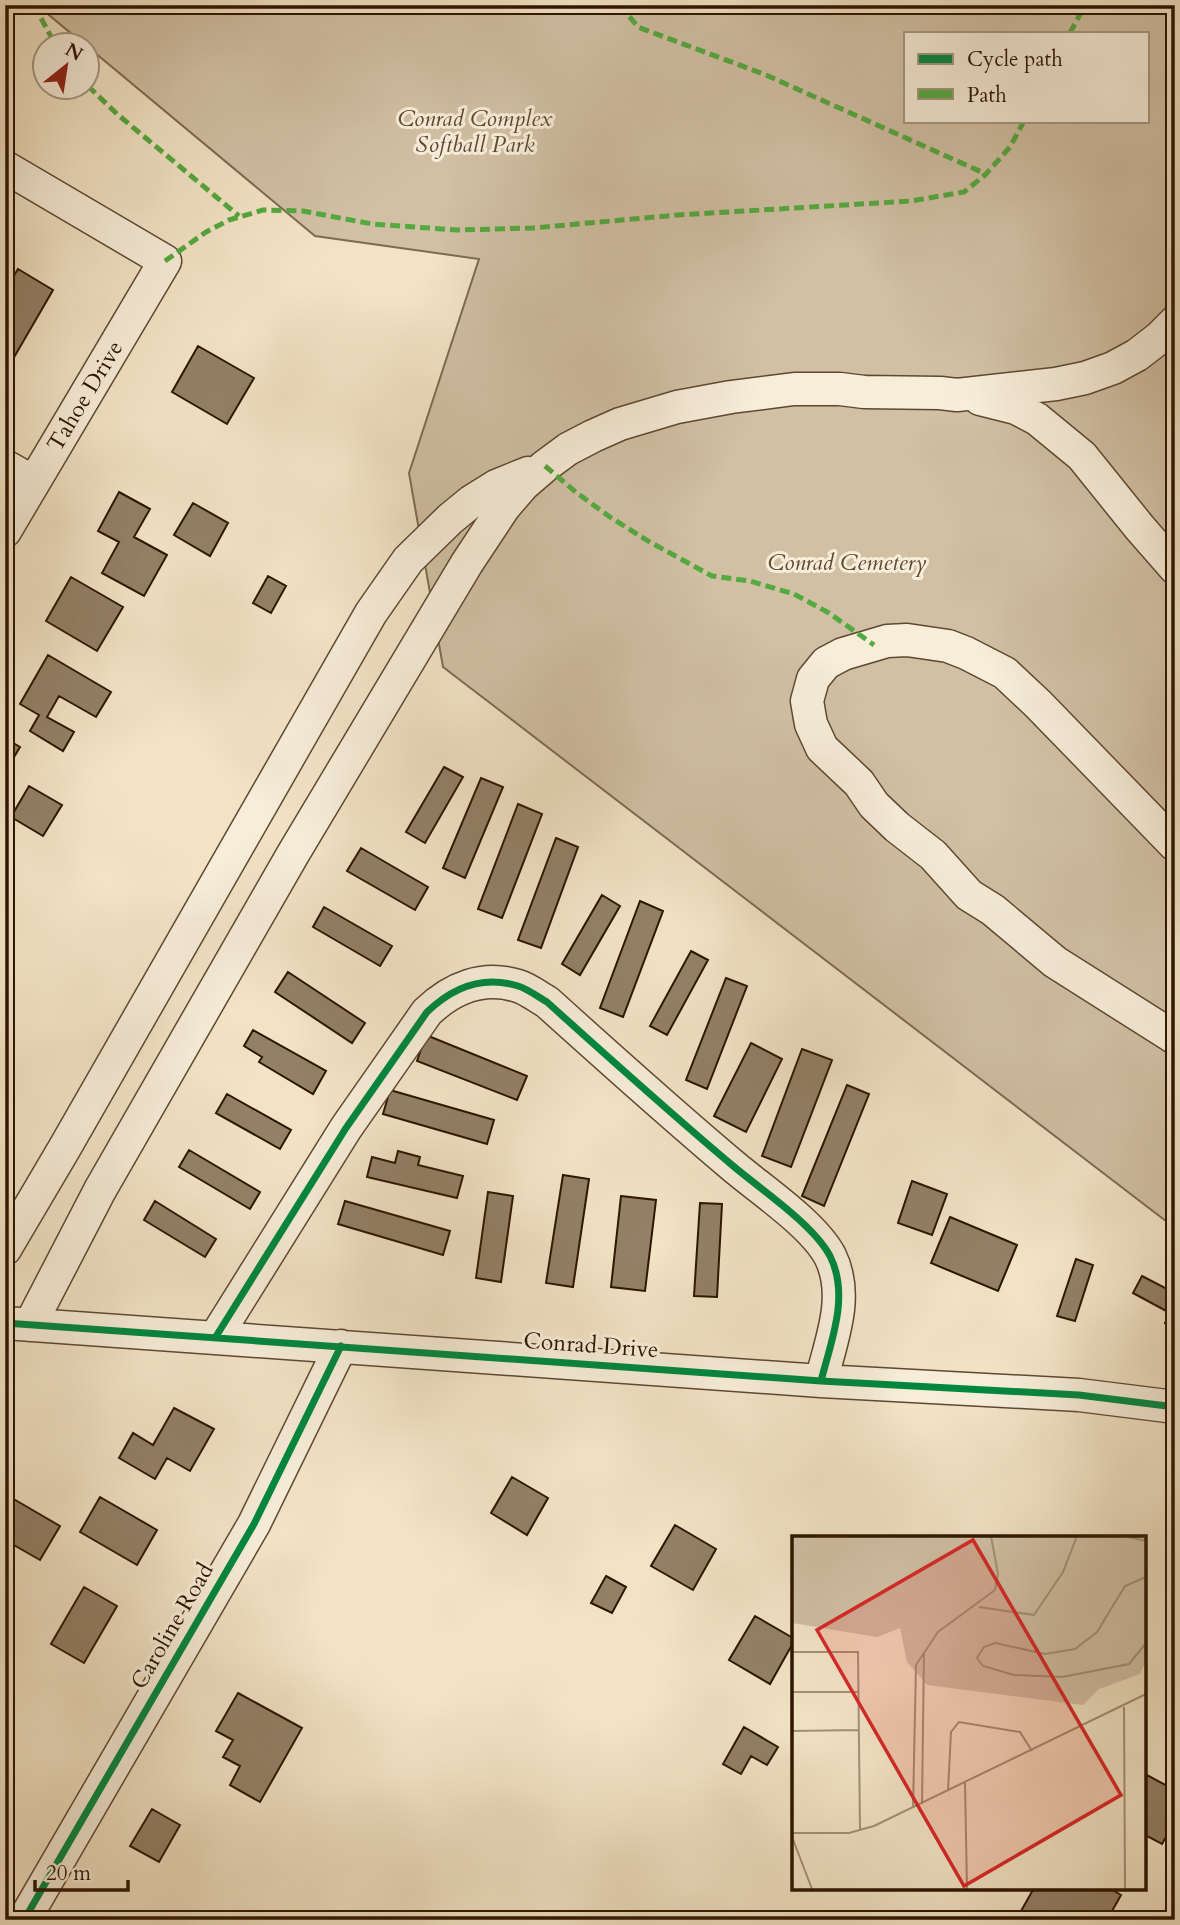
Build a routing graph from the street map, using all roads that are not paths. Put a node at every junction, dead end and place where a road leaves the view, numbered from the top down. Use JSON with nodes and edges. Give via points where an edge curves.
{"nodes":[{"id":1,"x":5,"y":167,"type":"edge"},
{"id":2,"x":1175,"y":322,"type":"edge"},
{"id":3,"x":957,"y":395,"type":"junction"},
{"id":4,"x":5,"y":466,"type":"edge"},
{"id":5,"x":545,"y":466,"type":"junction"},
{"id":6,"x":33,"y":482,"type":"junction"},
{"id":7,"x":5,"y":531,"type":"edge"},
{"id":8,"x":1175,"y":568,"type":"edge"},
{"id":9,"x":1175,"y":845,"type":"edge"},
{"id":10,"x":1175,"y":1038,"type":"edge"},
{"id":11,"x":5,"y":1249,"type":"edge"},
{"id":12,"x":18,"y":1324,"type":"edge"},
{"id":13,"x":215,"y":1338,"type":"junction"},
{"id":14,"x":341,"y":1346,"type":"junction"},
{"id":15,"x":821,"y":1381,"type":"junction"},
{"id":16,"x":1175,"y":1406,"type":"edge"},
{"id":17,"x":24,"y":1920,"type":"edge"}],
"edges":[{"from":1,"to":6,"type":"street","name":"Tahoe Drive","via":[[165,261]]},
{"from":2,"to":3,"type":"street","via":[[1137,355],[1085,378]]},
{"from":3,"to":5,"type":"street","via":[[794,389],[732,397],[620,424]]},
{"from":3,"to":8,"type":"street","via":[[1016,408],[1046,426],[1082,456]]},
{"from":4,"to":6,"type":"street"},
{"from":5,"to":11,"type":"street","via":[[496,486],[450,519],[408,560],[371,613]]},
{"from":5,"to":12,"type":"street","via":[[504,507],[467,563]]},
{"from":6,"to":7,"type":"street","name":"Tahoe Drive"},
{"from":9,"to":10,"type":"street","via":[[1005,673],[966,653],[948,646],[887,641],[835,658],[813,679],[807,701],[822,748],[859,783],[874,805],[933,855],[969,895],[1055,962]]},
{"from":12,"to":13,"type":"street","name":"Conrad Drive"},
{"from":13,"to":14,"type":"street","name":"Conrad Drive"},
{"from":13,"to":15,"type":"street","via":[[346,1128],[427,1012],[440,999],[470,984],[504,983],[547,1002],[818,1239],[830,1256],[839,1288],[839,1309]]},
{"from":14,"to":15,"type":"street","name":"Conrad Drive"},
{"from":14,"to":17,"type":"street","name":"Caroline Road","via":[[254,1524]]},
{"from":15,"to":16,"type":"street","name":"Conrad Drive","via":[[1079,1395]]}]}
